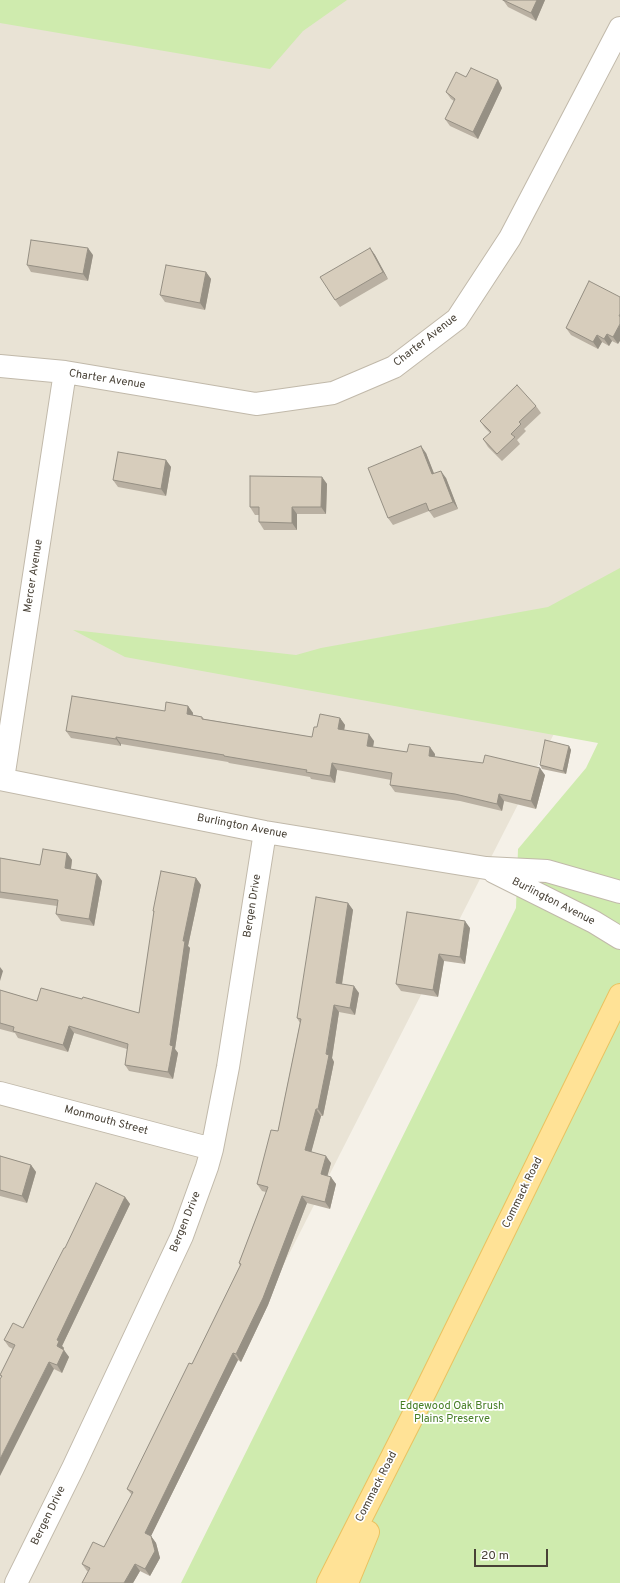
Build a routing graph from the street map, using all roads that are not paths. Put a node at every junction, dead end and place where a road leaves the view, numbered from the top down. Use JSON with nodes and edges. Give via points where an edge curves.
{"nodes":[{"id":1,"x":620,"y":28,"type":"edge"},
{"id":2,"x":0,"y":366,"type":"edge"},
{"id":3,"x":65,"y":372,"type":"junction"},
{"id":4,"x":2,"y":779,"type":"edge"},
{"id":5,"x":265,"y":832,"type":"junction"},
{"id":6,"x":486,"y":868,"type":"junction"},
{"id":7,"x":620,"y":892,"type":"edge"},
{"id":8,"x":620,"y":938,"type":"edge"},
{"id":9,"x":620,"y":995,"type":"edge"},
{"id":10,"x":0,"y":1093,"type":"edge"},
{"id":11,"x":212,"y":1149,"type":"junction"},
{"id":12,"x":426,"y":1390,"type":"junction"},
{"id":13,"x":16,"y":1583,"type":"edge"},
{"id":14,"x":328,"y":1583,"type":"edge"},
{"id":15,"x":347,"y":1583,"type":"edge"}],
"edges":[{"from":1,"to":3,"type":"street","name":"Charter Avenue","via":[[510,238],[457,318],[394,367],[333,393],[256,404]]},
{"from":2,"to":3,"type":"street","name":"Charter Avenue"},
{"from":3,"to":4,"type":"street","name":"Mercer Avenue"},
{"from":4,"to":5,"type":"street","name":"Burlington Avenue"},
{"from":5,"to":6,"type":"street","name":"Burlington Avenue"},
{"from":5,"to":11,"type":"street","name":"Bergen Drive","via":[[228,1067]]},
{"from":6,"to":7,"type":"street","name":"Burlington Avenue","via":[[547,871]]},
{"from":6,"to":8,"type":"street","name":"Burlington Avenue","via":[[594,922]]},
{"from":9,"to":12,"type":"main road","name":"Commack Road"},
{"from":10,"to":11,"type":"street","name":"Monmouth Street"},
{"from":11,"to":13,"type":"street","name":"Bergen Drive","via":[[182,1236]]},
{"from":12,"to":14,"type":"main road","name":"Commack Road"},
{"from":12,"to":15,"type":"main road","name":"Commack Road"}]}
